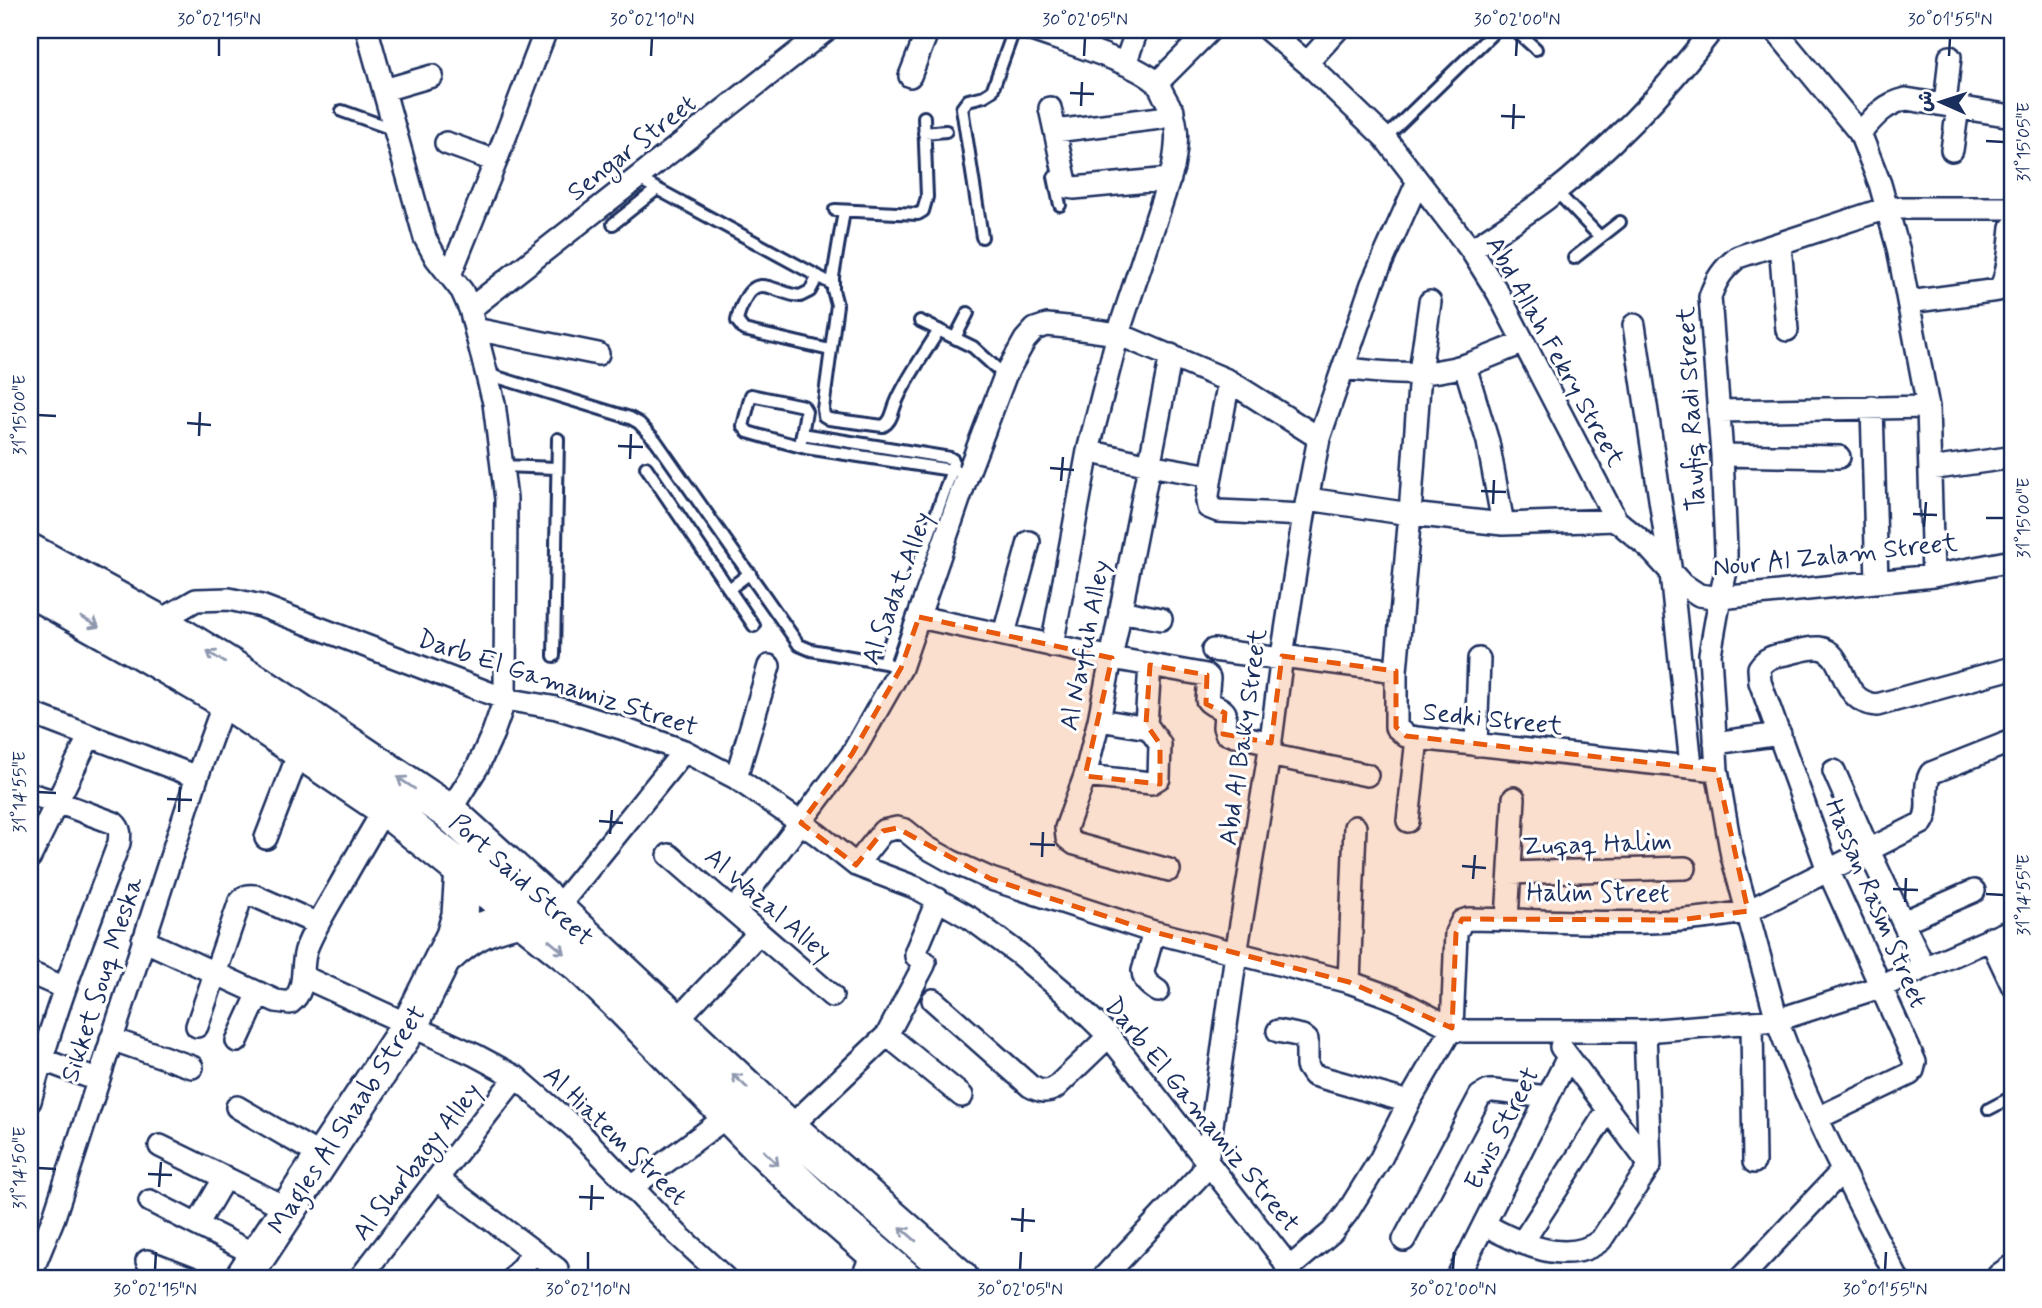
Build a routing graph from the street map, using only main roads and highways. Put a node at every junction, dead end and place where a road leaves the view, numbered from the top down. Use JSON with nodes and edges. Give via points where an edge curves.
{"nodes":[{"id":1,"x":30,"y":552,"type":"edge"},
{"id":2,"x":30,"y":589,"type":"edge"},
{"id":3,"x":463,"y":870,"type":"junction"},
{"id":4,"x":556,"y":909,"type":"junction"},
{"id":5,"x":522,"y":918,"type":"junction"},
{"id":6,"x":445,"y":957,"type":"junction"},
{"id":7,"x":868,"y":1266,"type":"edge"},
{"id":8,"x":251,"y":1267,"type":"edge"},
{"id":9,"x":904,"y":1278,"type":"edge"},
{"id":10,"x":960,"y":1278,"type":"edge"}],
"edges":[{"from":4,"to":1,"type":"main road","name":"Port Said Street","one_way":true,"via":[[449,812],[260,685]]},
{"from":2,"to":3,"type":"main road","name":"Port Said Street","one_way":true,"via":[[225,700],[385,808]]},
{"from":3,"to":5,"type":"main road","name":"Port Said Street"},
{"from":3,"to":6,"type":"main road","name":"Magles Al Shaab Street","via":[[460,915]]},
{"from":4,"to":5,"type":"main road","name":"Magles Al Shaab Street"},
{"from":10,"to":4,"type":"main road","name":"Port Said Street","one_way":true,"via":[[789,1128]]},
{"from":5,"to":6,"type":"main road","name":"Magles Al Shaab Street","via":[[480,930]]},
{"from":5,"to":7,"type":"main road","name":"Port Said Street","one_way":true,"via":[[579,964],[825,1210]]},
{"from":6,"to":8,"type":"main road","name":"Magles Al Shaab Street","via":[[410,1025]]},
{"from":7,"to":9,"type":"main road","name":"Port Said Street"}]}
